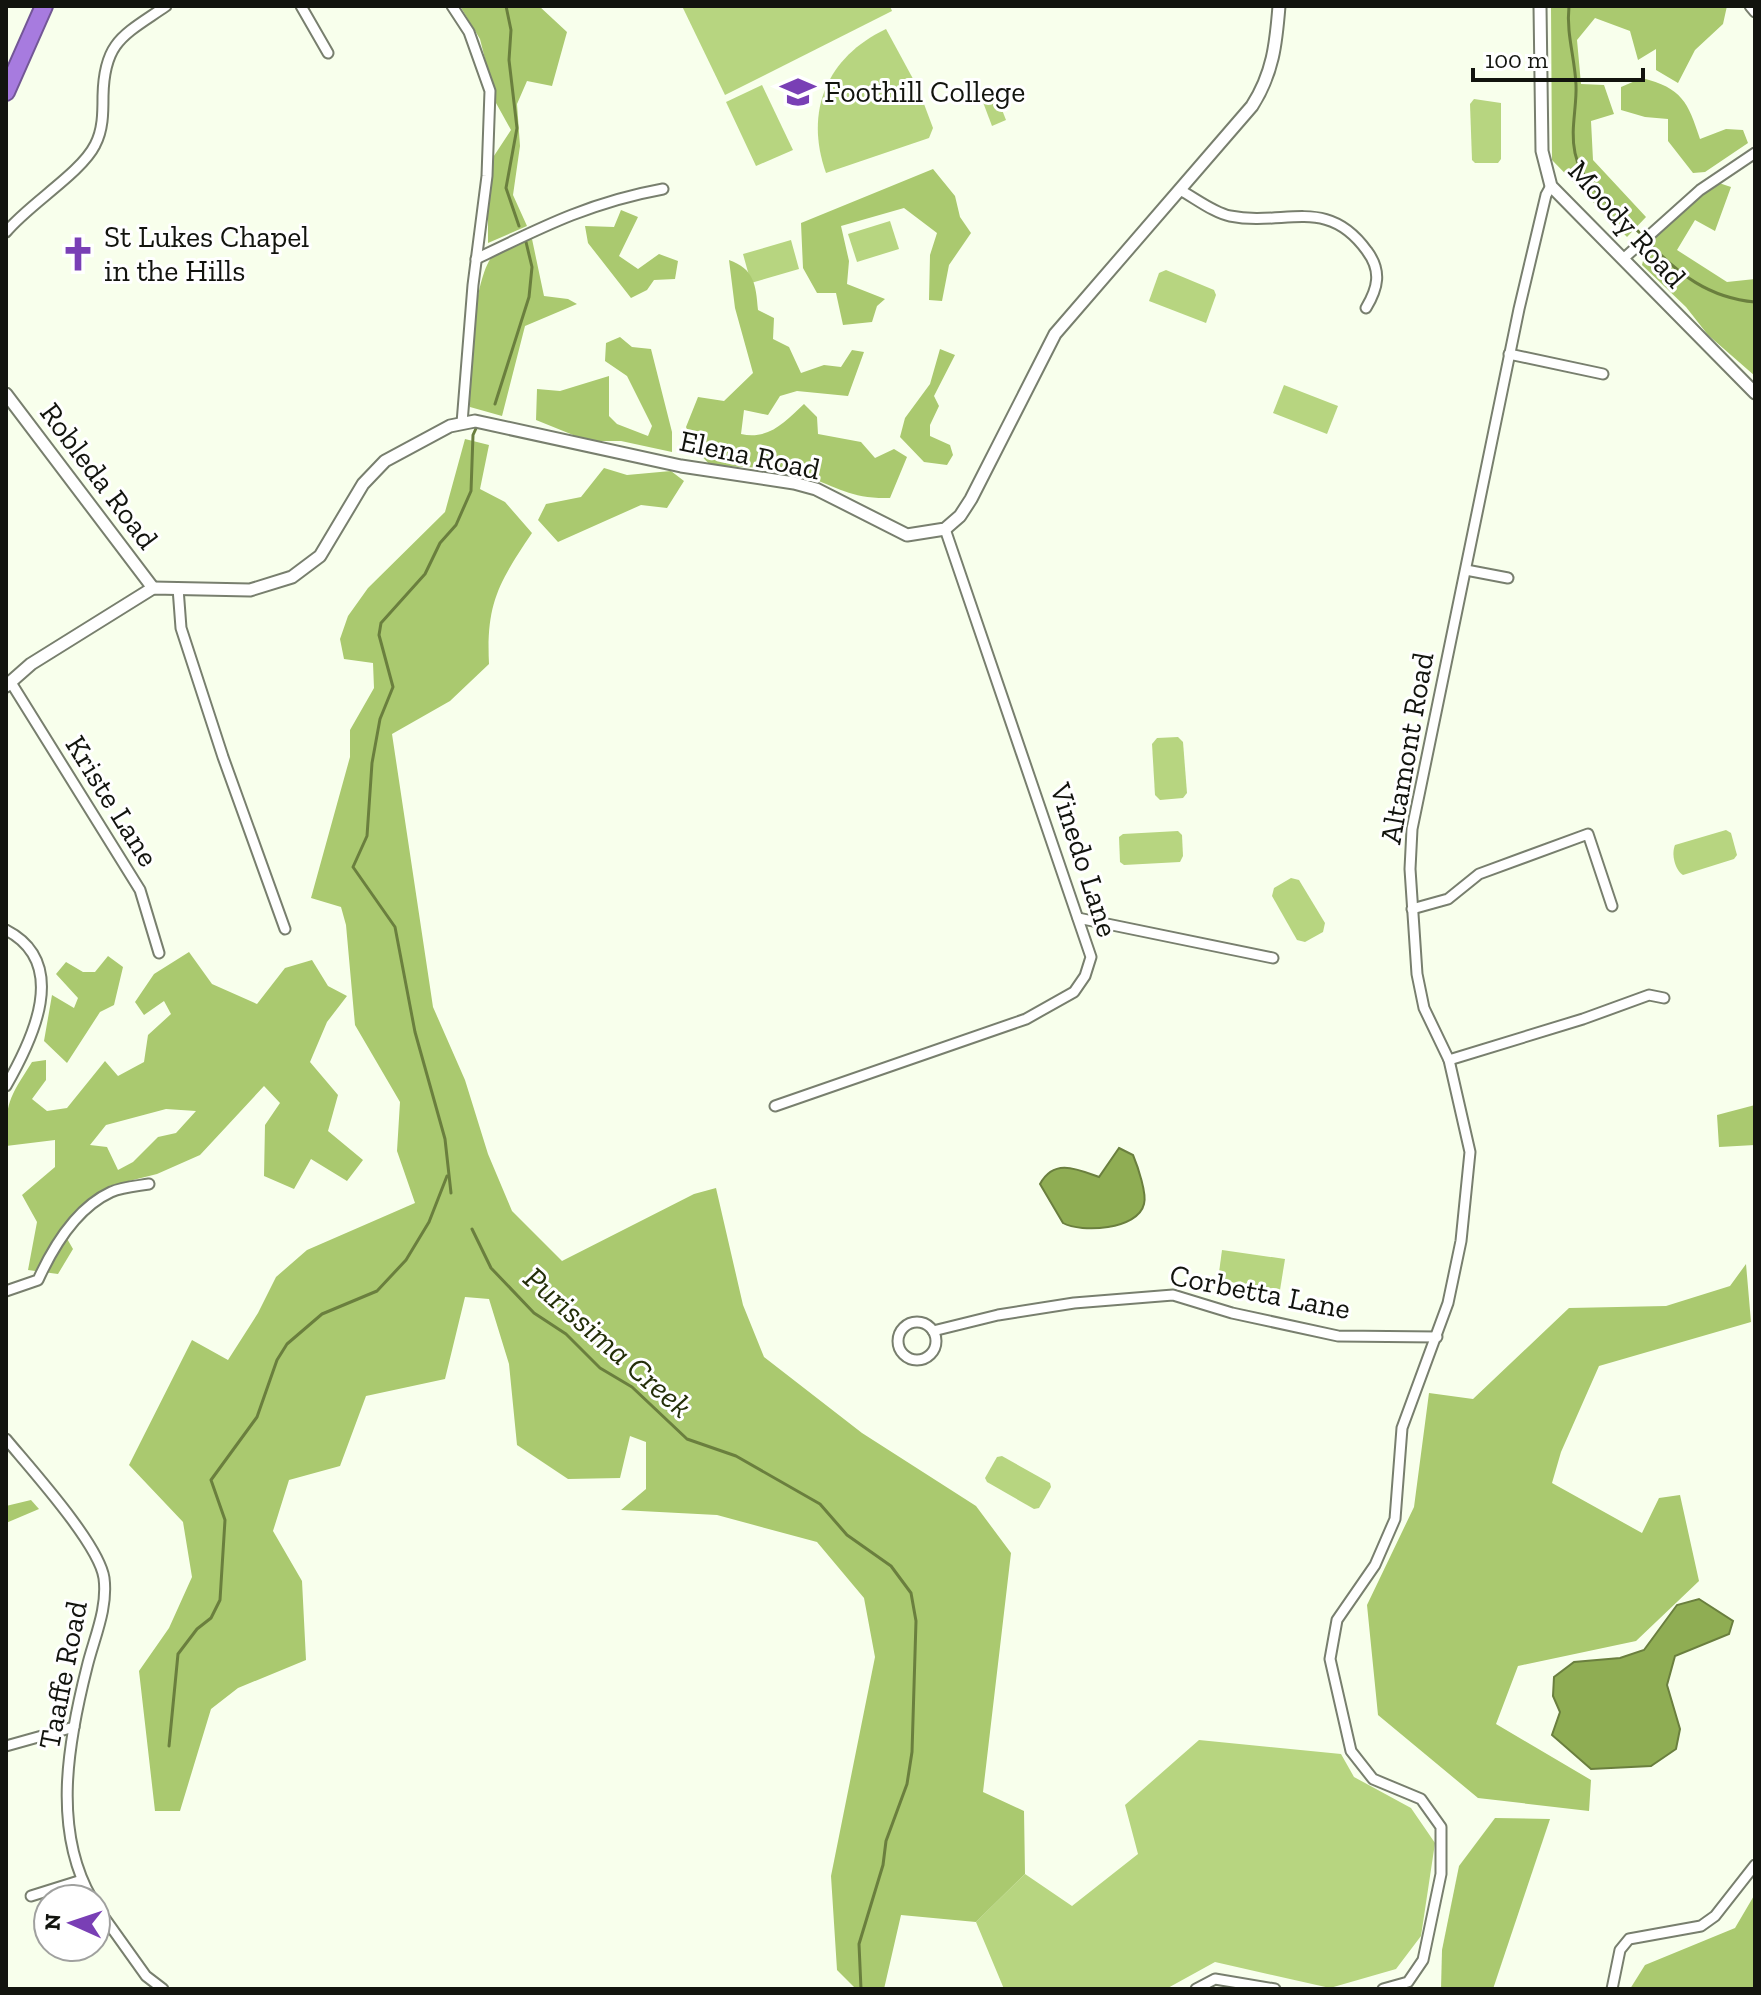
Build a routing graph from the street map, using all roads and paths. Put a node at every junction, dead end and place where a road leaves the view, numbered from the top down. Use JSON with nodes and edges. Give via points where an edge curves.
{"nodes":[{"id":1,"x":44,"y":6,"type":"edge"},
{"id":2,"x":166,"y":6,"type":"edge"},
{"id":3,"x":301,"y":6,"type":"edge"},
{"id":4,"x":452,"y":6,"type":"edge"},
{"id":5,"x":1279,"y":6,"type":"edge"},
{"id":6,"x":1540,"y":6,"type":"edge"},
{"id":7,"x":1750,"y":6,"type":"edge"},
{"id":8,"x":1755,"y":12,"type":"edge"},
{"id":9,"x":328,"y":53,"type":"dead end"},
{"id":10,"x":6,"y":92,"type":"edge"},
{"id":11,"x":1755,"y":153,"type":"edge"},
{"id":12,"x":1551,"y":186,"type":"junction"},
{"id":13,"x":663,"y":189,"type":"dead end"},
{"id":14,"x":1180,"y":190,"type":"junction"},
{"id":15,"x":6,"y":232,"type":"edge"},
{"id":16,"x":476,"y":259,"type":"junction"},
{"id":17,"x":1623,"y":259,"type":"junction"},
{"id":18,"x":1366,"y":308,"type":"dead end"},
{"id":19,"x":1509,"y":354,"type":"junction"},
{"id":20,"x":1603,"y":374,"type":"dead end"},
{"id":21,"x":1755,"y":393,"type":"edge"},
{"id":22,"x":6,"y":394,"type":"edge"},
{"id":23,"x":462,"y":423,"type":"junction"},
{"id":24,"x":945,"y":529,"type":"junction"},
{"id":25,"x":1466,"y":570,"type":"junction"},
{"id":26,"x":1508,"y":578,"type":"dead end"},
{"id":27,"x":153,"y":588,"type":"junction"},
{"id":28,"x":178,"y":588,"type":"junction"},
{"id":29,"x":8,"y":684,"type":"edge"},
{"id":30,"x":1612,"y":906,"type":"dead end"},
{"id":31,"x":1412,"y":909,"type":"junction"},
{"id":32,"x":1078,"y":918,"type":"junction"},
{"id":33,"x":285,"y":929,"type":"dead end"},
{"id":34,"x":6,"y":930,"type":"edge"},
{"id":35,"x":159,"y":953,"type":"dead end"},
{"id":36,"x":1273,"y":958,"type":"dead end"},
{"id":37,"x":1664,"y":998,"type":"dead end"},
{"id":38,"x":1449,"y":1060,"type":"junction"},
{"id":39,"x":6,"y":1086,"type":"edge"},
{"id":40,"x":775,"y":1106,"type":"dead end"},
{"id":41,"x":149,"y":1184,"type":"dead end"},
{"id":42,"x":6,"y":1291,"type":"edge"},
{"id":43,"x":933,"y":1331,"type":"junction"},
{"id":44,"x":1437,"y":1337,"type":"junction"},
{"id":45,"x":6,"y":1439,"type":"edge"},
{"id":46,"x":74,"y":1727,"type":"junction"},
{"id":47,"x":6,"y":1746,"type":"edge"},
{"id":48,"x":1755,"y":1865,"type":"edge"},
{"id":49,"x":82,"y":1880,"type":"junction"},
{"id":50,"x":84,"y":1883,"type":"edge"},
{"id":51,"x":31,"y":1896,"type":"dead end"},
{"id":52,"x":112,"y":1928,"type":"edge"},
{"id":53,"x":1410,"y":1985,"type":"edge"},
{"id":54,"x":163,"y":1989,"type":"edge"},
{"id":55,"x":1196,"y":1989,"type":"edge"},
{"id":56,"x":1275,"y":1989,"type":"edge"},
{"id":57,"x":1383,"y":1989,"type":"edge"},
{"id":58,"x":1612,"y":1989,"type":"edge"}],
"edges":[{"from":1,"to":10,"type":"highway"},
{"from":2,"to":15,"type":"street","via":[[132,29],[106,58],[102,127],[94,147]]},
{"from":3,"to":9,"type":"street"},
{"from":4,"to":16,"type":"street","via":[[469,32],[490,91],[487,176]]},
{"from":5,"to":14,"type":"street","via":[[1268,81]]},
{"from":6,"to":12,"type":"street","name":"Moody Road","via":[[1542,151]]},
{"from":7,"to":8,"type":"street"},
{"from":11,"to":17,"type":"street","via":[[1700,190]]},
{"from":12,"to":17,"type":"street","name":"Moody Road"},
{"from":12,"to":19,"type":"street","name":"Altamont Road"},
{"from":13,"to":16,"type":"street","via":[[611,198],[570,213]]},
{"from":14,"to":18,"type":"street","via":[[1229,216],[1309,216],[1347,227],[1371,256],[1378,277]]},
{"from":14,"to":24,"type":"street","via":[[1055,334],[971,499]]},
{"from":16,"to":23,"type":"street"},
{"from":17,"to":21,"type":"street","name":"Moody Road"},
{"from":19,"to":20,"type":"street"},
{"from":19,"to":25,"type":"street","name":"Altamont Road"},
{"from":22,"to":27,"type":"street","name":"Robleda Road"},
{"from":23,"to":24,"type":"street","name":"Elena Road","via":[[486,421],[681,466],[794,483],[907,535]]},
{"from":23,"to":28,"type":"street","name":"Elena Road","via":[[385,461],[363,484],[320,556],[292,577],[250,590]]},
{"from":24,"to":32,"type":"street","name":"Vinedo Lane"},
{"from":25,"to":26,"type":"street"},
{"from":25,"to":31,"type":"street","name":"Altamont Road","via":[[1412,829]]},
{"from":27,"to":28,"type":"street","name":"Elena Road"},
{"from":27,"to":29,"type":"street"},
{"from":28,"to":33,"type":"street","via":[[181,628]]},
{"from":29,"to":35,"type":"street","name":"Kriste Lane","via":[[115,845],[140,890]]},
{"from":30,"to":31,"type":"street","via":[[1588,834],[1479,874],[1448,899]]},
{"from":31,"to":38,"type":"street","name":"Altamont Road","via":[[1424,1008]]},
{"from":32,"to":36,"type":"street"},
{"from":32,"to":40,"type":"street","name":"Vinedo Lane","via":[[1091,957],[1074,992],[1026,1019]]},
{"from":34,"to":39,"type":"street","via":[[31,948],[42,988],[31,1038]]},
{"from":37,"to":38,"type":"street","via":[[1649,995]]},
{"from":38,"to":44,"type":"street","name":"Altamont Road","via":[[1470,1152],[1461,1241]]},
{"from":41,"to":42,"type":"street","via":[[113,1191],[96,1201],[67,1229],[38,1280]]},
{"from":43,"to":43,"type":"street","name":"Corbetta Lane","via":[[923,1323],[911,1323],[901,1331],[900,1349],[908,1357],[926,1357],[936,1343]]},
{"from":43,"to":44,"type":"street","name":"Corbetta Lane","via":[[1058,1306],[1173,1295],[1338,1336]]},
{"from":44,"to":53,"type":"street","name":"Altamont Road","via":[[1402,1428],[1395,1519],[1375,1565],[1337,1620],[1330,1659],[1351,1751],[1373,1779],[1421,1799],[1441,1827],[1434,1919]]},
{"from":45,"to":46,"type":"street","name":"Taaffe Road","via":[[94,1551],[104,1577],[102,1616]]},
{"from":46,"to":47,"type":"street"},
{"from":46,"to":49,"type":"street","name":"Taaffe Road","via":[[68,1814],[72,1857]]},
{"from":48,"to":58,"type":"street","via":[[1701,1926],[1629,1939],[1620,1950]]},
{"from":49,"to":50,"type":"street","name":"Taaffe Road"},
{"from":49,"to":51,"type":"street"},
{"from":52,"to":54,"type":"street","via":[[146,1976]]},
{"from":53,"to":57,"type":"street","name":"Altamont Road"},
{"from":55,"to":56,"type":"street","via":[[1215,1979]]}]}
